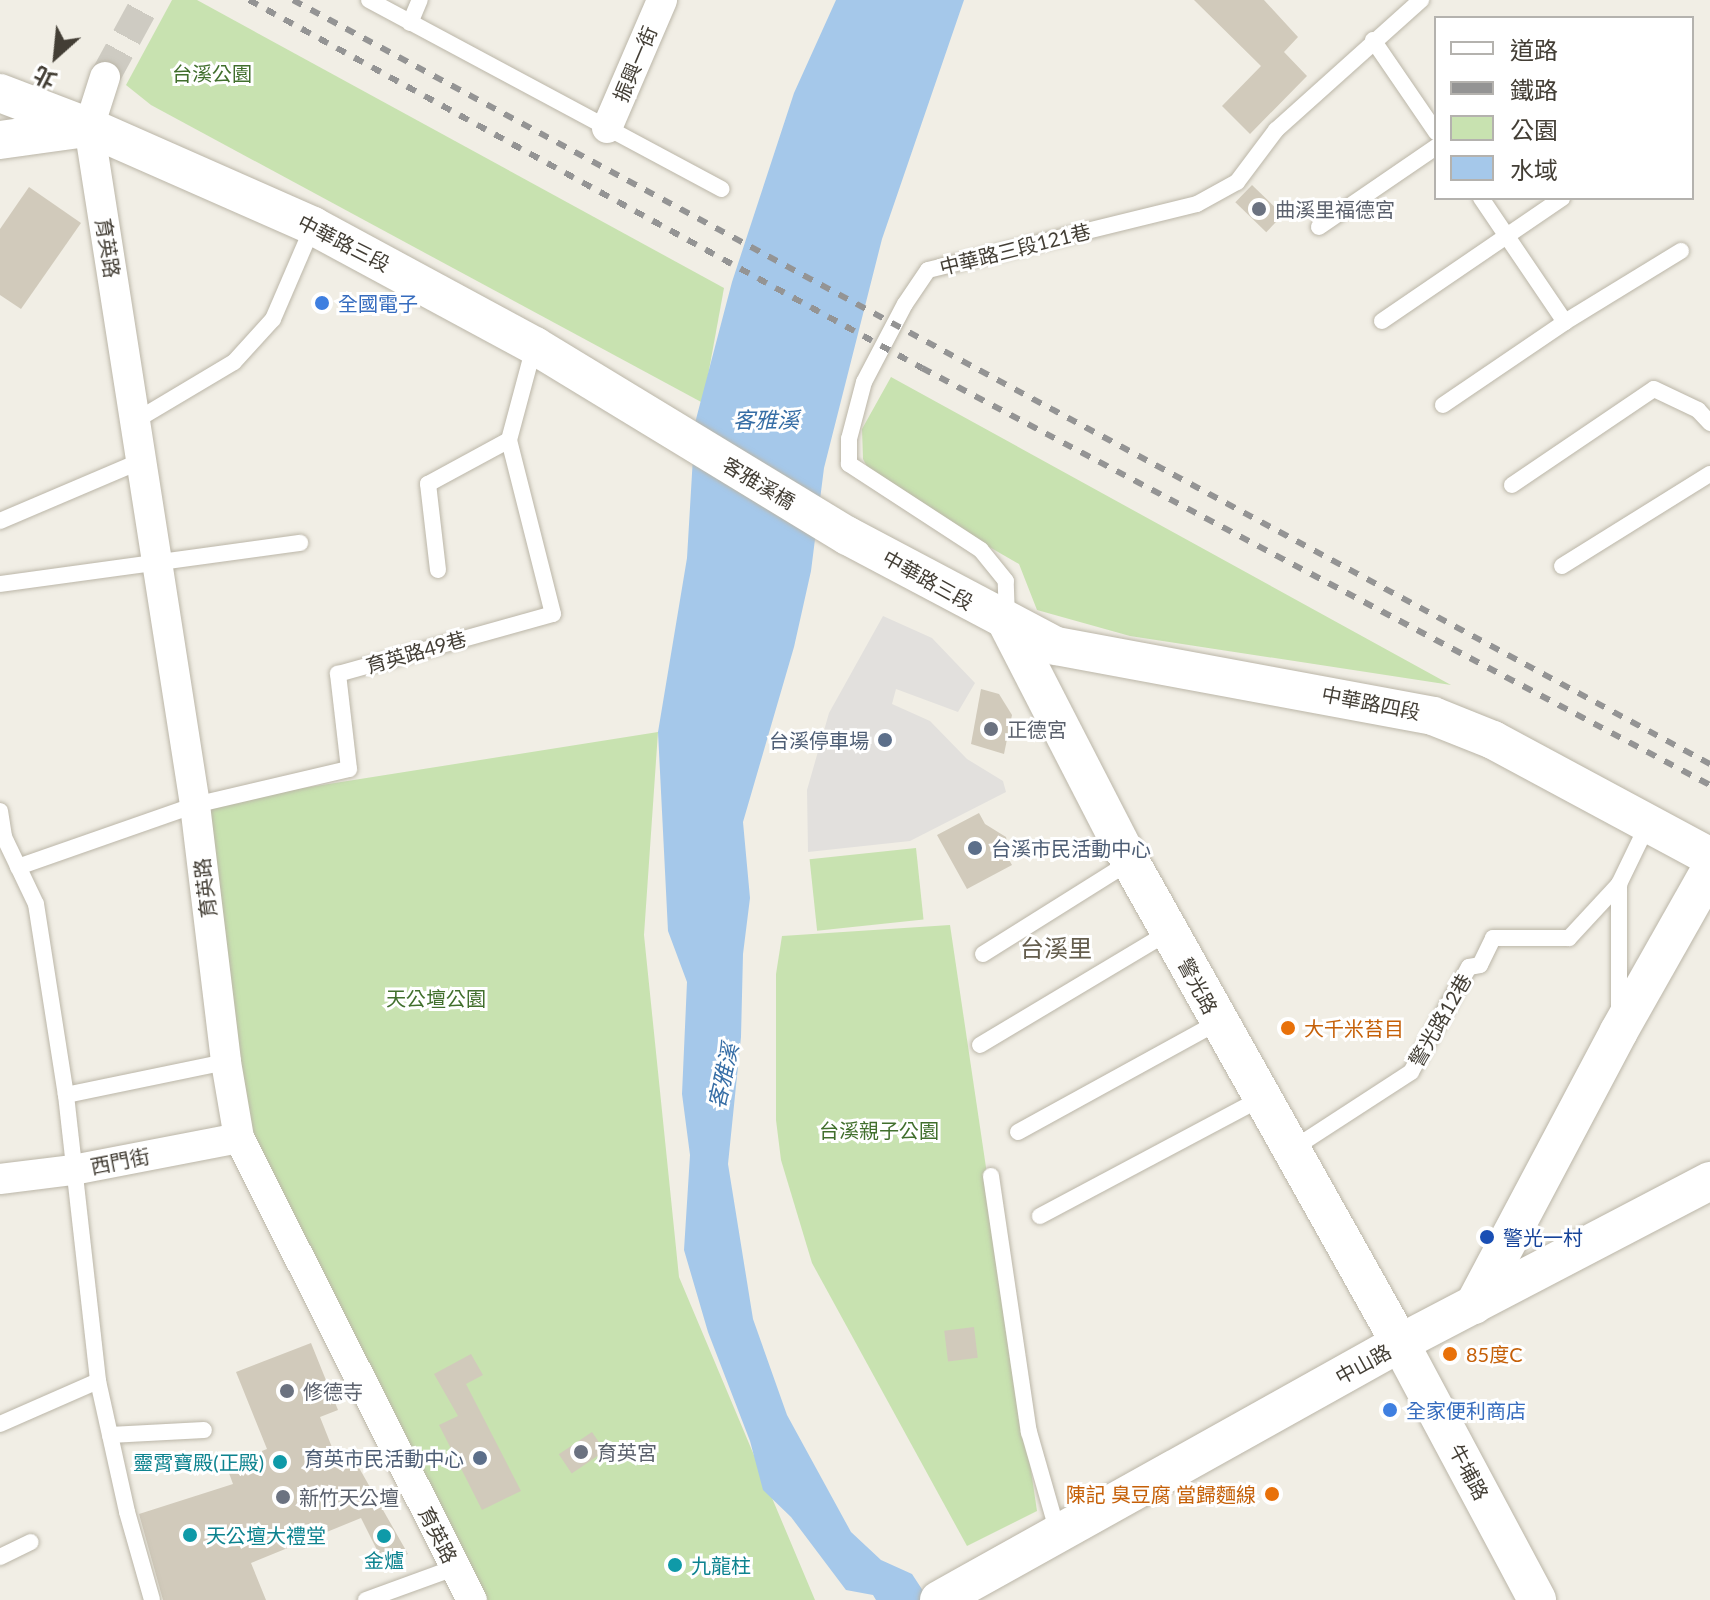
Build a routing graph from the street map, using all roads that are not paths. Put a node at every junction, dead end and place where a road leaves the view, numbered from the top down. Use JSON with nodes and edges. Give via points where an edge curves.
{"nodes":[{"id":1,"x":369,"y":0,"type":"edge"},
{"id":2,"x":420,"y":0,"type":"edge"},
{"id":3,"x":662,"y":0,"type":"edge"},
{"id":4,"x":1421,"y":0,"type":"edge"},
{"id":5,"x":410,"y":23,"type":"junction"},
{"id":6,"x":1373,"y":40,"type":"junction"},
{"id":7,"x":105,"y":77,"type":"tunnel mouth"},
{"id":8,"x":0,"y":93,"type":"edge"},
{"id":9,"x":0,"y":101,"type":"edge"},
{"id":10,"x":89,"y":127,"type":"junction"},
{"id":11,"x":607,"y":128,"type":"junction"},
{"id":12,"x":1434,"y":129,"type":"edge"},
{"id":13,"x":0,"y":131,"type":"edge"},
{"id":14,"x":0,"y":140,"type":"edge"},
{"id":15,"x":1434,"y":148,"type":"edge"},
{"id":16,"x":722,"y":189,"type":"dead end"},
{"id":17,"x":1482,"y":200,"type":"edge"},
{"id":18,"x":1559,"y":200,"type":"edge"},
{"id":19,"x":313,"y":226,"type":"junction"},
{"id":20,"x":1319,"y":227,"type":"dead end"},
{"id":21,"x":1507,"y":237,"type":"junction"},
{"id":22,"x":1681,"y":251,"type":"dead end"},
{"id":23,"x":1382,"y":321,"type":"dead end"},
{"id":24,"x":1565,"y":322,"type":"junction"},
{"id":25,"x":535,"y":346,"type":"junction"},
{"id":26,"x":1443,"y":405,"type":"dead end"},
{"id":27,"x":135,"y":421,"type":"junction"},
{"id":28,"x":1710,"y":423,"type":"edge"},
{"id":29,"x":670,"y":429,"type":"joint"},
{"id":30,"x":509,"y":440,"type":"junction"},
{"id":31,"x":141,"y":461,"type":"junction"},
{"id":32,"x":1710,"y":474,"type":"edge"},
{"id":33,"x":1512,"y":485,"type":"dead end"},
{"id":34,"x":0,"y":521,"type":"edge"},
{"id":35,"x":848,"y":536,"type":"joint"},
{"id":36,"x":300,"y":543,"type":"dead end"},
{"id":37,"x":158,"y":563,"type":"junction"},
{"id":38,"x":1562,"y":566,"type":"dead end"},
{"id":39,"x":438,"y":570,"type":"dead end"},
{"id":40,"x":0,"y":584,"type":"edge"},
{"id":41,"x":1007,"y":623,"type":"junction"},
{"id":42,"x":195,"y":805,"type":"junction"},
{"id":43,"x":0,"y":811,"type":"edge"},
{"id":44,"x":1648,"y":824,"type":"junction"},
{"id":45,"x":2,"y":836,"type":"edge"},
{"id":46,"x":1710,"y":857,"type":"edge"},
{"id":47,"x":1131,"y":861,"type":"junction"},
{"id":48,"x":18,"y":867,"type":"junction"},
{"id":49,"x":1710,"y":870,"type":"edge"},
{"id":50,"x":1619,"y":884,"type":"junction"},
{"id":51,"x":1169,"y":932,"type":"junction"},
{"id":52,"x":983,"y":954,"type":"dead end"},
{"id":53,"x":1218,"y":1022,"type":"junction"},
{"id":54,"x":1619,"y":1031,"type":"junction"},
{"id":55,"x":980,"y":1045,"type":"dead end"},
{"id":56,"x":226,"y":1062,"type":"junction"},
{"id":57,"x":66,"y":1095,"type":"junction"},
{"id":58,"x":1262,"y":1098,"type":"junction"},
{"id":59,"x":1018,"y":1132,"type":"dead end"},
{"id":60,"x":239,"y":1138,"type":"junction"},
{"id":61,"x":1291,"y":1150,"type":"junction"},
{"id":62,"x":73,"y":1170,"type":"junction"},
{"id":63,"x":991,"y":1176,"type":"dead end"},
{"id":64,"x":0,"y":1179,"type":"edge"},
{"id":65,"x":1710,"y":1181,"type":"edge"},
{"id":66,"x":1040,"y":1216,"type":"dead end"},
{"id":67,"x":1474,"y":1305,"type":"junction"},
{"id":68,"x":1400,"y":1343,"type":"junction"},
{"id":69,"x":98,"y":1381,"type":"junction"},
{"id":70,"x":0,"y":1424,"type":"edge"},
{"id":71,"x":204,"y":1430,"type":"dead end"},
{"id":72,"x":110,"y":1435,"type":"junction"},
{"id":73,"x":1058,"y":1534,"type":"junction"},
{"id":74,"x":31,"y":1542,"type":"dead end"},
{"id":75,"x":0,"y":1557,"type":"edge"},
{"id":76,"x":454,"y":1568,"type":"junction"},
{"id":77,"x":152,"y":1600,"type":"edge"},
{"id":78,"x":366,"y":1600,"type":"edge"},
{"id":79,"x":472,"y":1600,"type":"edge"},
{"id":80,"x":939,"y":1600,"type":"edge"},
{"id":81,"x":1537,"y":1600,"type":"edge"}],
"edges":[{"from":1,"to":5,"type":"lane"},
{"from":2,"to":5,"type":"lane"},
{"from":3,"to":11,"type":"street","name":"振興一街"},
{"from":4,"to":6,"type":"lane","name":"中華路三段121巷"},
{"from":5,"to":11,"type":"lane"},
{"from":6,"to":12,"type":"lane"},
{"from":6,"to":41,"type":"lane","name":"中華路三段121巷","via":[[1276,130],[1237,182],[1197,204],[928,270],[905,304],[864,382],[849,439],[849,464],[981,550],[1006,581]]},
{"from":7,"to":10,"type":"street"},
{"from":8,"to":10,"type":"street","name":"中華路三段"},
{"from":9,"to":13,"type":"street","via":[[8,118]]},
{"from":10,"to":14,"type":"street"},
{"from":10,"to":19,"type":"street","name":"中華路三段"},
{"from":10,"to":27,"type":"street","name":"育英路"},
{"from":11,"to":16,"type":"lane"},
{"from":15,"to":20,"type":"lane"},
{"from":17,"to":21,"type":"lane"},
{"from":18,"to":21,"type":"lane"},
{"from":19,"to":25,"type":"street","name":"中華路三段"},
{"from":19,"to":27,"type":"lane","via":[[273,319],[234,362]]},
{"from":21,"to":23,"type":"lane"},
{"from":21,"to":24,"type":"lane"},
{"from":22,"to":24,"type":"lane"},
{"from":24,"to":26,"type":"lane"},
{"from":25,"to":29,"type":"street","name":"中華路三段"},
{"from":25,"to":30,"type":"lane"},
{"from":27,"to":31,"type":"street","name":"育英路"},
{"from":28,"to":33,"type":"lane","via":[[1698,410],[1654,389]]},
{"from":29,"to":35,"type":"street","name":"客雅溪橋"},
{"from":30,"to":39,"type":"lane","via":[[428,484]]},
{"from":30,"to":42,"type":"lane","name":"育英路49巷","via":[[553,614],[338,674],[349,769]]},
{"from":31,"to":34,"type":"lane"},
{"from":31,"to":37,"type":"street","name":"育英路"},
{"from":32,"to":38,"type":"lane"},
{"from":35,"to":41,"type":"street","name":"中華路三段"},
{"from":36,"to":37,"type":"lane"},
{"from":37,"to":40,"type":"lane"},
{"from":37,"to":42,"type":"street","name":"育英路"},
{"from":41,"to":44,"type":"street","name":"中華路四段","via":[[1056,646],[1433,716],[1493,740]]},
{"from":41,"to":47,"type":"street","name":"警光路"},
{"from":42,"to":48,"type":"lane"},
{"from":42,"to":56,"type":"street","name":"育英路"},
{"from":43,"to":45,"type":"lane"},
{"from":44,"to":46,"type":"street","name":"中華路四段"},
{"from":44,"to":50,"type":"lane"},
{"from":45,"to":48,"type":"lane"},
{"from":47,"to":51,"type":"street","name":"警光路"},
{"from":47,"to":52,"type":"lane"},
{"from":48,"to":57,"type":"lane","via":[[36,904]]},
{"from":49,"to":54,"type":"street"},
{"from":50,"to":54,"type":"lane"},
{"from":50,"to":61,"type":"lane","name":"警光路12巷","via":[[1569,938],[1493,938],[1480,965],[1469,967],[1411,1072]]},
{"from":51,"to":53,"type":"street","name":"警光路"},
{"from":51,"to":55,"type":"lane"},
{"from":53,"to":58,"type":"street","name":"警光路"},
{"from":53,"to":59,"type":"lane"},
{"from":54,"to":67,"type":"street"},
{"from":56,"to":57,"type":"lane"},
{"from":56,"to":60,"type":"street","name":"育英路"},
{"from":57,"to":62,"type":"lane"},
{"from":58,"to":61,"type":"street","name":"警光路"},
{"from":58,"to":66,"type":"lane"},
{"from":60,"to":62,"type":"street","name":"西門街"},
{"from":60,"to":76,"type":"street","name":"育英路"},
{"from":61,"to":68,"type":"street","name":"警光路"},
{"from":62,"to":64,"type":"street","name":"西門街"},
{"from":62,"to":69,"type":"lane"},
{"from":63,"to":73,"type":"lane","via":[[1029,1432]]},
{"from":65,"to":67,"type":"street","name":"中山路"},
{"from":67,"to":68,"type":"street","name":"中山路"},
{"from":68,"to":73,"type":"street","name":"中山路"},
{"from":68,"to":81,"type":"street","name":"牛埔路"},
{"from":69,"to":70,"type":"lane"},
{"from":69,"to":72,"type":"lane"},
{"from":71,"to":72,"type":"lane"},
{"from":72,"to":77,"type":"lane"},
{"from":73,"to":80,"type":"street","name":"中山路"},
{"from":74,"to":75,"type":"lane"},
{"from":76,"to":78,"type":"lane"},
{"from":76,"to":79,"type":"street","name":"育英路"}]}
